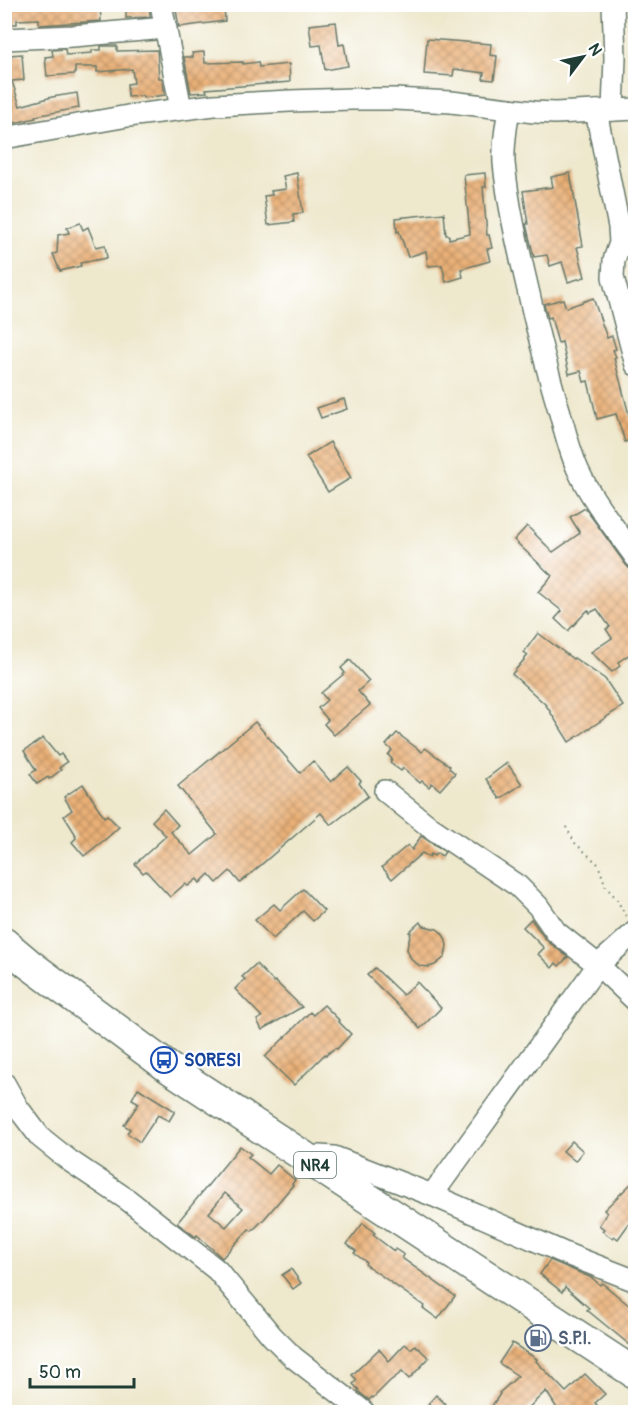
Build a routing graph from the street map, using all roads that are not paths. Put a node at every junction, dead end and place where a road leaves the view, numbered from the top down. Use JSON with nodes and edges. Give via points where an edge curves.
{"nodes":[{"id":1,"x":161,"y":4,"type":"edge"},
{"id":2,"x":613,"y":4,"type":"edge"},
{"id":3,"x":166,"y":28,"type":"junction"},
{"id":4,"x":4,"y":39,"type":"edge"},
{"id":5,"x":181,"y":109,"type":"junction"},
{"id":6,"x":509,"y":109,"type":"junction"},
{"id":7,"x":636,"y":109,"type":"edge"},
{"id":8,"x":604,"y":111,"type":"junction"},
{"id":9,"x":4,"y":138,"type":"edge"},
{"id":10,"x":636,"y":364,"type":"edge"},
{"id":11,"x":636,"y":558,"type":"edge"},
{"id":12,"x":385,"y":791,"type":"dead end"},
{"id":13,"x":632,"y":934,"type":"edge"},
{"id":14,"x":4,"y":943,"type":"edge"},
{"id":15,"x":598,"y":965,"type":"junction"},
{"id":16,"x":636,"y":1001,"type":"edge"},
{"id":17,"x":4,"y":1083,"type":"edge"},
{"id":18,"x":307,"y":1159,"type":"junction"},
{"id":19,"x":432,"y":1195,"type":"junction"},
{"id":20,"x":636,"y":1281,"type":"edge"},
{"id":21,"x":636,"y":1374,"type":"edge"},
{"id":22,"x":364,"y":1413,"type":"edge"}],
"edges":[{"from":1,"to":3,"type":"street"},
{"from":2,"to":8,"type":"street","via":[[615,58]]},
{"from":3,"to":4,"type":"street"},
{"from":3,"to":5,"type":"street"},
{"from":5,"to":6,"type":"street","via":[[352,99],[451,102]]},
{"from":5,"to":9,"type":"street"},
{"from":6,"to":8,"type":"street","via":[[555,113]]},
{"from":6,"to":11,"type":"street","via":[[504,163],[510,201],[542,349],[567,440],[578,470]]},
{"from":7,"to":8,"type":"street"},
{"from":8,"to":10,"type":"street","via":[[604,156],[620,243],[613,276]]},
{"from":12,"to":15,"type":"street","via":[[430,827],[518,886],[556,932]]},
{"from":13,"to":15,"type":"street"},
{"from":14,"to":18,"type":"highway","number":"NR4","via":[[169,1068]]},
{"from":15,"to":16,"type":"street"},
{"from":15,"to":19,"type":"street"},
{"from":17,"to":22,"type":"street","via":[[40,1137],[217,1270],[293,1357]]},
{"from":18,"to":19,"type":"street","via":[[334,1157]]},
{"from":18,"to":21,"type":"highway","number":"NR4"},
{"from":19,"to":20,"type":"street"}]}
